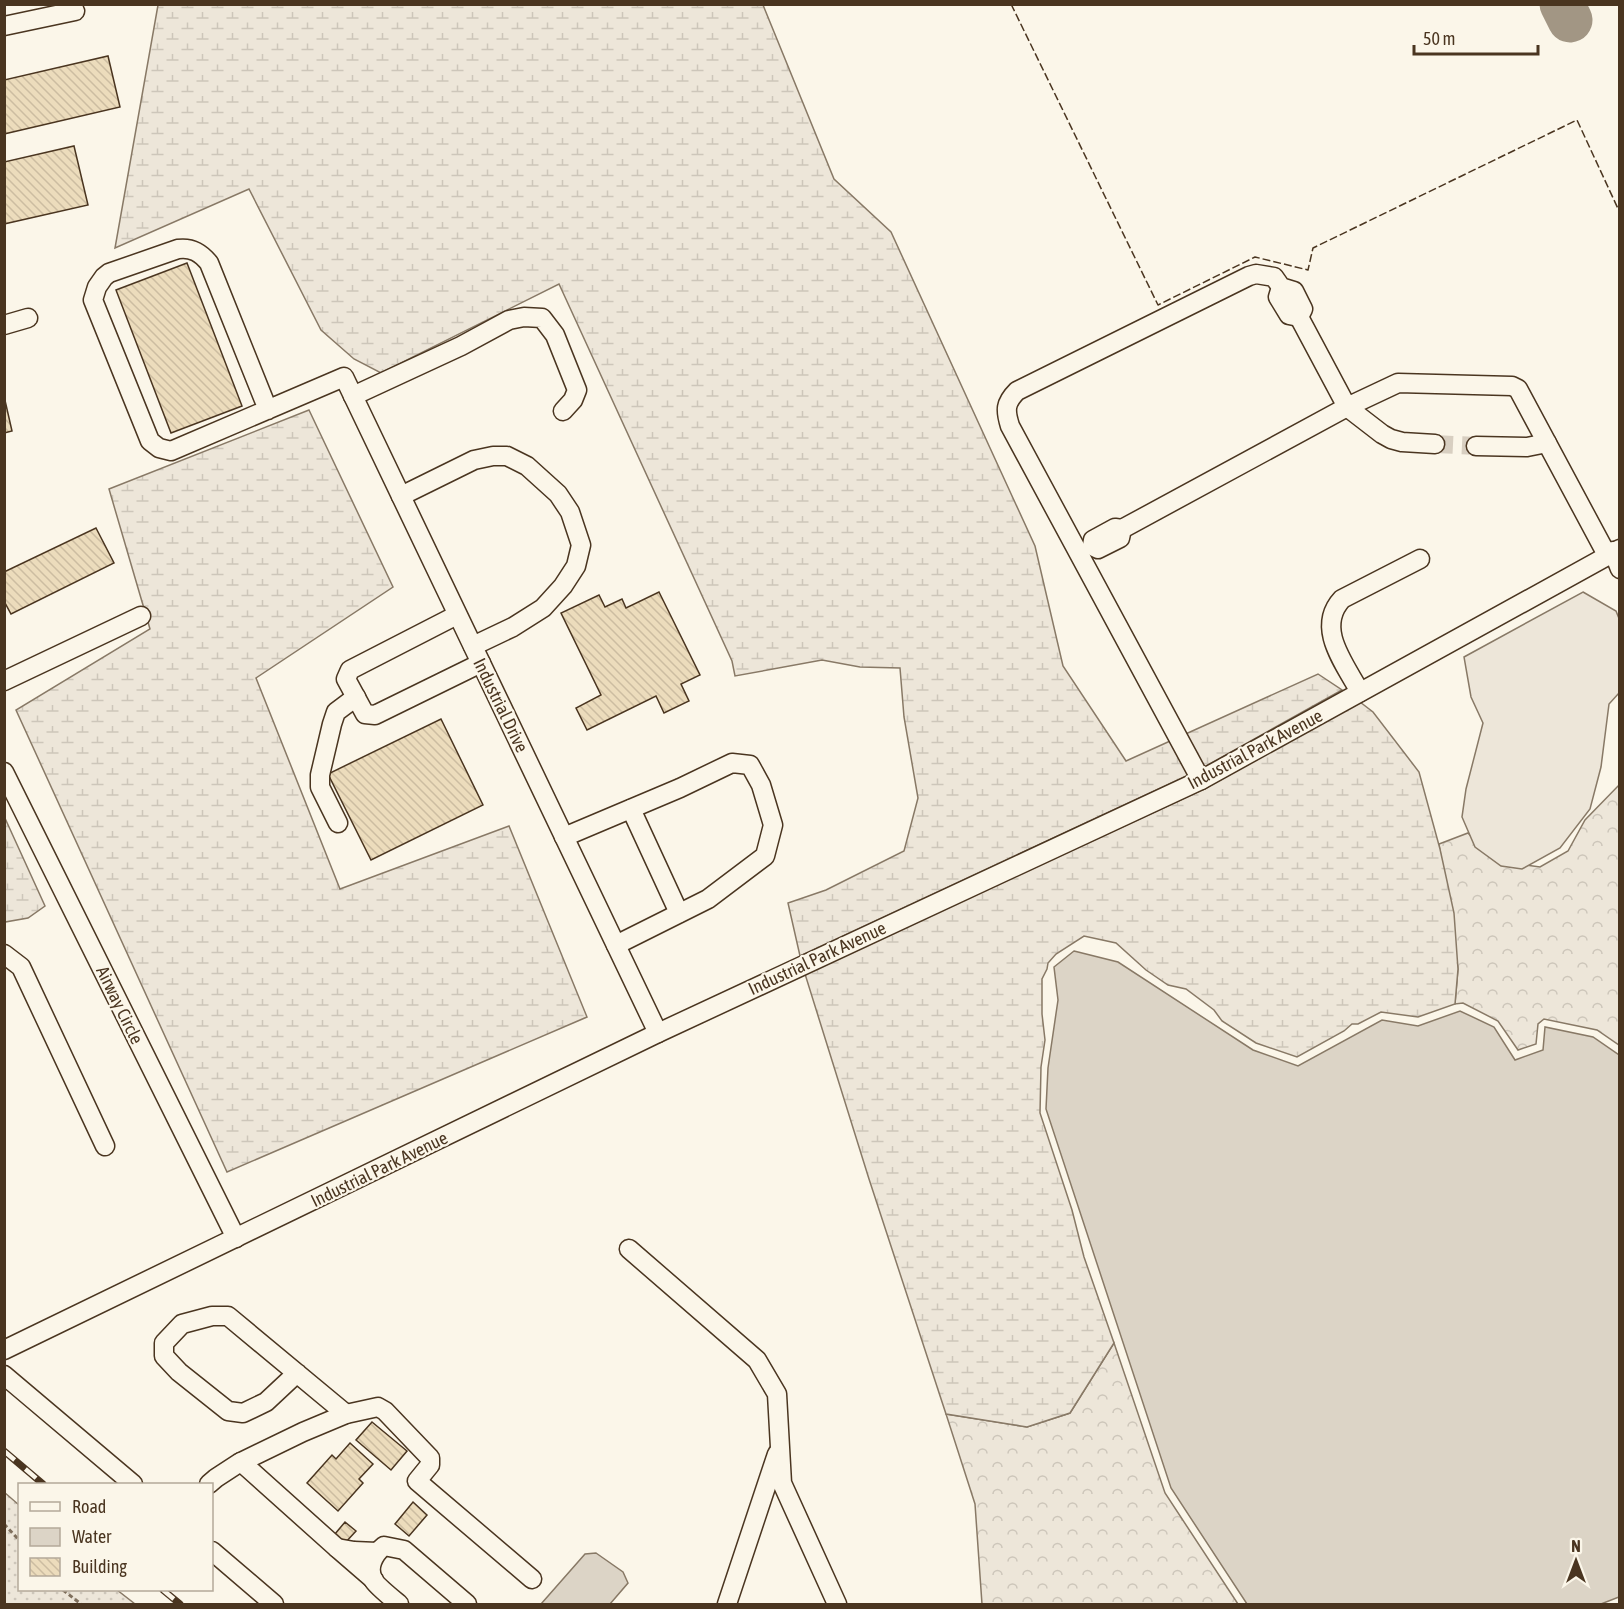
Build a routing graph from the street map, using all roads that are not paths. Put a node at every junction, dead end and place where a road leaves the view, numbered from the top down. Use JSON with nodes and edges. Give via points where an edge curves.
{"nodes":[{"id":1,"x":75,"y":11,"type":"dead end"},
{"id":2,"x":4,"y":26,"type":"edge"},
{"id":3,"x":28,"y":318,"type":"dead end"},
{"id":4,"x":4,"y":325,"type":"edge"},
{"id":5,"x":353,"y":396,"type":"junction"},
{"id":6,"x":1347,"y":407,"type":"junction"},
{"id":7,"x":268,"y":410,"type":"junction"},
{"id":8,"x":563,"y":411,"type":"dead end"},
{"id":9,"x":1547,"y":443,"type":"junction"},
{"id":10,"x":1435,"y":444,"type":"tunnel mouth"},
{"id":11,"x":1476,"y":446,"type":"tunnel mouth"},
{"id":12,"x":401,"y":496,"type":"junction"},
{"id":13,"x":1085,"y":550,"type":"junction"},
{"id":14,"x":1613,"y":552,"type":"edge"},
{"id":15,"x":1420,"y":559,"type":"dead end"},
{"id":16,"x":1620,"y":569,"type":"edge"},
{"id":17,"x":457,"y":615,"type":"junction"},
{"id":18,"x":141,"y":616,"type":"dead end"},
{"id":19,"x":473,"y":646,"type":"junction"},
{"id":20,"x":481,"y":663,"type":"junction"},
{"id":21,"x":4,"y":681,"type":"edge"},
{"id":22,"x":1360,"y":692,"type":"junction"},
{"id":23,"x":356,"y":697,"type":"junction"},
{"id":24,"x":4,"y":772,"type":"edge"},
{"id":25,"x":1201,"y":780,"type":"junction"},
{"id":26,"x":631,"y":809,"type":"junction"},
{"id":27,"x":338,"y":823,"type":"dead end"},
{"id":28,"x":564,"y":837,"type":"junction"},
{"id":29,"x":679,"y":913,"type":"junction"},
{"id":30,"x":616,"y":945,"type":"junction"},
{"id":31,"x":4,"y":954,"type":"edge"},
{"id":32,"x":658,"y":1033,"type":"junction"},
{"id":33,"x":105,"y":1146,"type":"dead end"},
{"id":34,"x":236,"y":1238,"type":"junction"},
{"id":35,"x":629,"y":1249,"type":"dead end"},
{"id":36,"x":4,"y":1350,"type":"edge"},
{"id":37,"x":297,"y":1373,"type":"junction"},
{"id":38,"x":4,"y":1375,"type":"edge"},
{"id":39,"x":346,"y":1414,"type":"junction"},
{"id":40,"x":780,"y":1447,"type":"junction"},
{"id":41,"x":241,"y":1462,"type":"junction"},
{"id":42,"x":131,"y":1483,"type":"edge"},
{"id":43,"x":211,"y":1483,"type":"edge"},
{"id":44,"x":337,"y":1548,"type":"junction"},
{"id":45,"x":213,"y":1552,"type":"edge"},
{"id":46,"x":376,"y":1552,"type":"junction"},
{"id":47,"x":374,"y":1580,"type":"junction"},
{"id":48,"x":532,"y":1580,"type":"dead end"},
{"id":49,"x":274,"y":1605,"type":"edge"},
{"id":50,"x":399,"y":1605,"type":"edge"},
{"id":51,"x":466,"y":1605,"type":"edge"},
{"id":52,"x":727,"y":1605,"type":"edge"},
{"id":53,"x":837,"y":1605,"type":"edge"}],
"edges":[{"from":1,"to":2,"type":"street"},
{"from":3,"to":4,"type":"street"},
{"from":5,"to":7,"type":"street","name":"Industrial Drive","via":[[344,377]]},
{"from":5,"to":8,"type":"street","via":[[509,320],[542,318],[555,335],[577,390]]},
{"from":5,"to":12,"type":"street","name":"Industrial Drive"},
{"from":6,"to":9,"type":"street","via":[[1405,382],[1512,386],[1518,388]]},
{"from":6,"to":10,"type":"street","via":[[1391,439]]},
{"from":6,"to":13,"type":"street","via":[[1122,529],[1115,528],[1093,540]]},
{"from":6,"to":13,"type":"street","via":[[1299,317],[1289,315],[1278,297],[1281,287],[1267,275],[1249,276],[1017,391],[1006,407],[1010,426]]},
{"from":7,"to":7,"type":"street","via":[[171,451],[154,446],[93,300],[97,287],[109,273],[178,249],[188,248],[201,254],[209,263]]},
{"from":9,"to":11,"type":"street","via":[[1527,447]]},
{"from":9,"to":14,"type":"street"},
{"from":12,"to":17,"type":"street","name":"Industrial Drive"},
{"from":12,"to":19,"type":"street","via":[[474,460],[507,456],[527,466],[558,494],[570,512],[581,545],[576,566],[563,586],[543,608]]},
{"from":13,"to":25,"type":"street"},
{"from":14,"to":16,"type":"street"},
{"from":14,"to":22,"type":"street","name":"Industrial Park Avenue"},
{"from":15,"to":22,"type":"street","via":[[1335,606],[1331,624],[1333,643]]},
{"from":17,"to":19,"type":"street","name":"Industrial Drive"},
{"from":17,"to":23,"type":"street","via":[[350,670],[346,679]]},
{"from":18,"to":21,"type":"street"},
{"from":19,"to":20,"type":"street","name":"Industrial Drive"},
{"from":20,"to":23,"type":"street","via":[[375,715],[365,714]]},
{"from":20,"to":28,"type":"street","name":"Industrial Drive"},
{"from":22,"to":25,"type":"street","name":"Industrial Park Avenue"},
{"from":23,"to":27,"type":"street","via":[[336,712],[320,776],[320,787]]},
{"from":24,"to":34,"type":"street","name":"Airway Circle"},
{"from":25,"to":32,"type":"street","name":"Industrial Park Avenue"},
{"from":26,"to":28,"type":"street"},
{"from":26,"to":29,"type":"street"},
{"from":26,"to":29,"type":"street","via":[[732,763],[750,765],[761,785],[773,825],[765,856],[708,899]]},
{"from":28,"to":30,"type":"street","name":"Industrial Drive"},
{"from":29,"to":30,"type":"street"},
{"from":30,"to":32,"type":"street","name":"Industrial Drive"},
{"from":31,"to":33,"type":"street","via":[[21,967]]},
{"from":32,"to":34,"type":"street","name":"Industrial Park Avenue"},
{"from":34,"to":36,"type":"street","name":"Industrial Park Avenue"},
{"from":35,"to":40,"type":"street","via":[[757,1360],[777,1394]]},
{"from":37,"to":37,"type":"street","via":[[228,1316],[182,1324],[164,1343],[164,1356],[179,1372],[228,1410],[243,1413],[266,1402]]},
{"from":37,"to":39,"type":"street"},
{"from":38,"to":42,"type":"street"},
{"from":39,"to":41,"type":"street"},
{"from":39,"to":48,"type":"street","via":[[378,1407],[385,1411],[430,1458],[430,1465],[417,1481]]},
{"from":40,"to":52,"type":"street"},
{"from":40,"to":53,"type":"street","via":[[782,1483]]},
{"from":41,"to":43,"type":"street"},
{"from":41,"to":44,"type":"street"},
{"from":44,"to":46,"type":"street"},
{"from":44,"to":47,"type":"street"},
{"from":45,"to":49,"type":"street"},
{"from":46,"to":47,"type":"street","via":[[371,1564]]},
{"from":46,"to":51,"type":"street","via":[[384,1546],[404,1550]]},
{"from":47,"to":50,"type":"street"}]}
